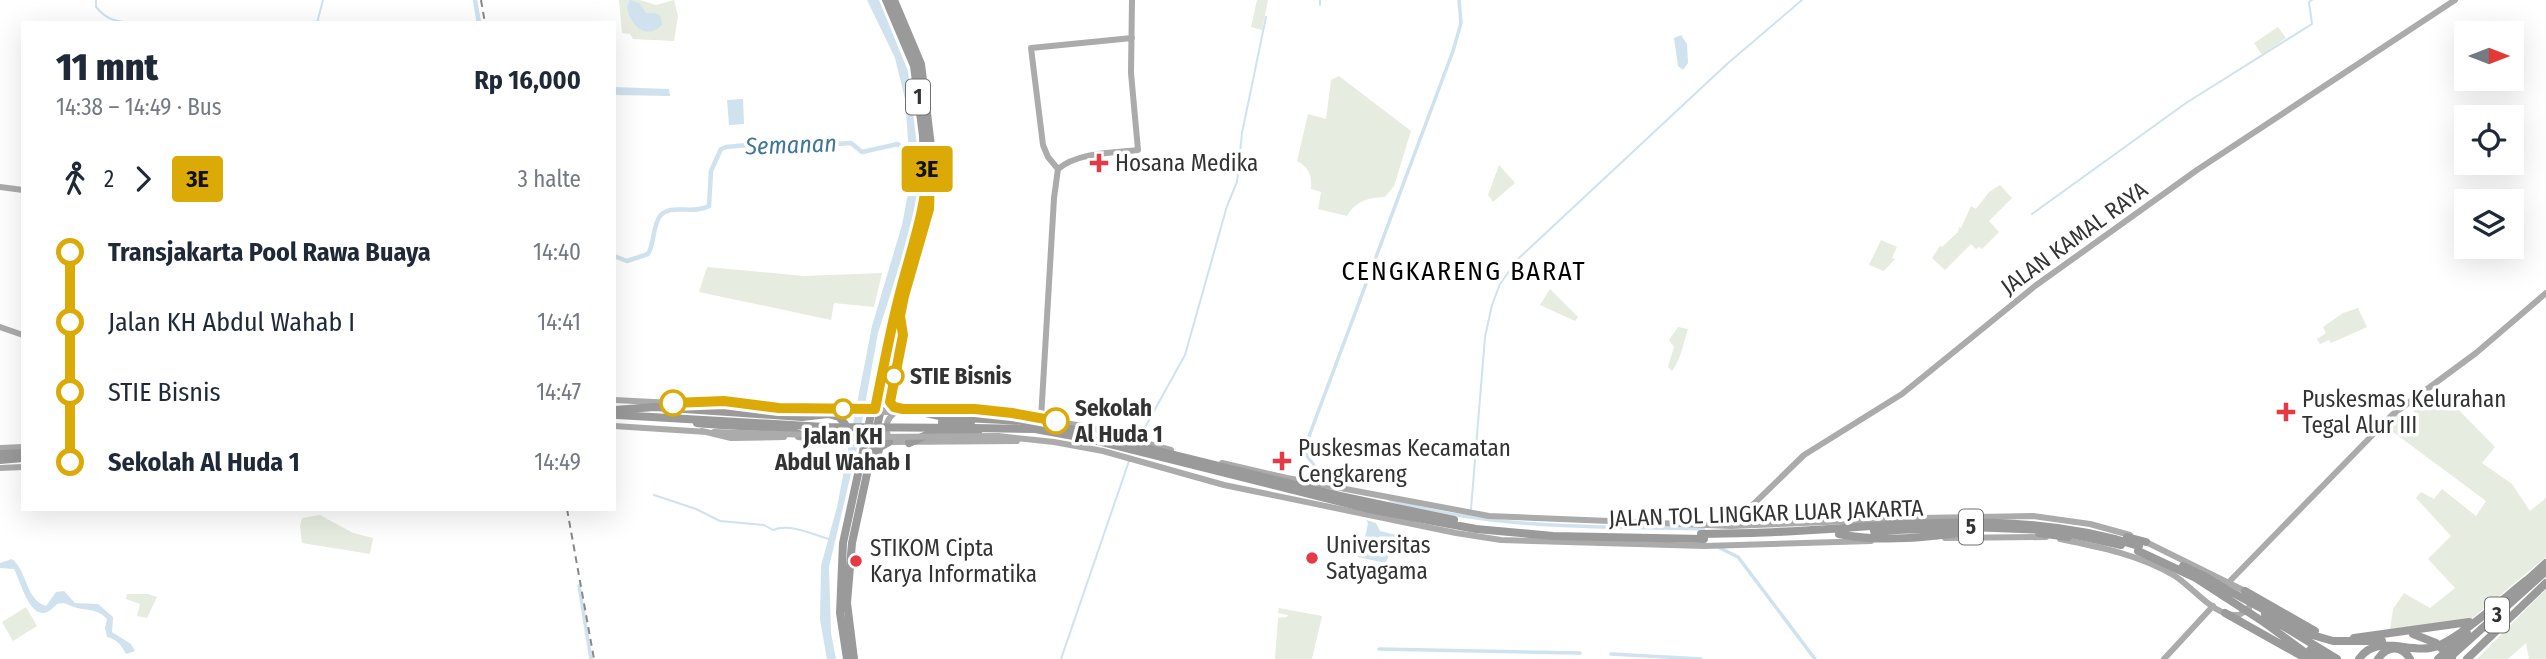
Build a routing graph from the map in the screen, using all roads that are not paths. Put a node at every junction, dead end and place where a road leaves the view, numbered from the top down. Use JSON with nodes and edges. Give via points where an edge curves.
{"nodes":[{"id":1,"x":886,"y":0,"type":"edge"},
{"id":2,"x":894,"y":0,"type":"edge"},
{"id":3,"x":1132,"y":0,"type":"edge"},
{"id":4,"x":2455,"y":0,"type":"edge"},
{"id":5,"x":1130,"y":38,"type":"junction"},
{"id":6,"x":928,"y":149,"type":"junction"},
{"id":7,"x":1058,"y":169,"type":"junction"},
{"id":8,"x":0,"y":187,"type":"edge"},
{"id":9,"x":21,"y":190,"type":"edge"},
{"id":10,"x":2546,"y":293,"type":"edge"},
{"id":11,"x":900,"y":316,"type":"junction"},
{"id":12,"x":0,"y":327,"type":"edge"},
{"id":13,"x":21,"y":334,"type":"edge"},
{"id":14,"x":616,"y":402,"type":"edge"},
{"id":15,"x":704,"y":403,"type":"junction"},
{"id":16,"x":815,"y":409,"type":"junction"},
{"id":17,"x":840,"y":409,"type":"junction"},
{"id":18,"x":875,"y":409,"type":"junction"},
{"id":19,"x":905,"y":409,"type":"junction"},
{"id":20,"x":616,"y":416,"type":"edge"},
{"id":21,"x":802,"y":416,"type":"junction"},
{"id":22,"x":1027,"y":416,"type":"junction"},
{"id":23,"x":1041,"y":419,"type":"junction"},
{"id":24,"x":845,"y":424,"type":"junction"},
{"id":25,"x":972,"y":425,"type":"junction"},
{"id":26,"x":702,"y":431,"type":"junction"},
{"id":27,"x":1085,"y":433,"type":"junction"},
{"id":28,"x":802,"y":435,"type":"junction"},
{"id":29,"x":1023,"y":439,"type":"junction"},
{"id":30,"x":839,"y":441,"type":"junction"},
{"id":31,"x":868,"y":442,"type":"junction"},
{"id":32,"x":892,"y":442,"type":"junction"},
{"id":33,"x":909,"y":443,"type":"junction"},
{"id":34,"x":1115,"y":446,"type":"junction"},
{"id":35,"x":21,"y":447,"type":"edge"},
{"id":36,"x":0,"y":448,"type":"edge"},
{"id":37,"x":1134,"y":449,"type":"junction"},
{"id":38,"x":21,"y":453,"type":"edge"},
{"id":39,"x":0,"y":454,"type":"edge"},
{"id":40,"x":21,"y":458,"type":"edge"},
{"id":41,"x":0,"y":460,"type":"edge"},
{"id":42,"x":21,"y":467,"type":"edge"},
{"id":43,"x":0,"y":468,"type":"edge"},
{"id":44,"x":866,"y":490,"type":"junction"},
{"id":45,"x":1675,"y":523,"type":"junction"},
{"id":46,"x":1780,"y":525,"type":"junction"},
{"id":47,"x":1731,"y":526,"type":"junction"},
{"id":48,"x":1745,"y":529,"type":"junction"},
{"id":49,"x":1975,"y":531,"type":"junction"},
{"id":50,"x":1864,"y":532,"type":"junction"},
{"id":51,"x":1819,"y":533,"type":"junction"},
{"id":52,"x":1839,"y":534,"type":"junction"},
{"id":53,"x":1706,"y":542,"type":"junction"},
{"id":54,"x":1736,"y":545,"type":"junction"},
{"id":55,"x":1745,"y":545,"type":"junction"},
{"id":56,"x":2141,"y":546,"type":"junction"},
{"id":57,"x":2127,"y":554,"type":"junction"},
{"id":58,"x":2191,"y":564,"type":"junction"},
{"id":59,"x":2546,"y":564,"type":"edge"},
{"id":60,"x":2207,"y":571,"type":"junction"},
{"id":61,"x":2546,"y":571,"type":"edge"},
{"id":62,"x":2546,"y":578,"type":"edge"},
{"id":63,"x":2527,"y":580,"type":"junction"},
{"id":64,"x":2181,"y":581,"type":"junction"},
{"id":65,"x":2231,"y":583,"type":"junction"},
{"id":66,"x":2546,"y":583,"type":"edge"},
{"id":67,"x":2245,"y":591,"type":"junction"},
{"id":68,"x":2195,"y":592,"type":"junction"},
{"id":69,"x":2213,"y":606,"type":"junction"},
{"id":70,"x":2225,"y":613,"type":"junction"},
{"id":71,"x":2478,"y":618,"type":"junction"},
{"id":72,"x":2276,"y":627,"type":"junction"},
{"id":73,"x":2311,"y":634,"type":"junction"},
{"id":74,"x":2491,"y":637,"type":"junction"},
{"id":75,"x":2339,"y":638,"type":"junction"},
{"id":76,"x":2354,"y":640,"type":"junction"},
{"id":77,"x":2441,"y":645,"type":"junction"},
{"id":78,"x":847,"y":659,"type":"edge"},
{"id":79,"x":854,"y":659,"type":"edge"},
{"id":80,"x":2164,"y":659,"type":"edge"},
{"id":81,"x":2307,"y":659,"type":"edge"},
{"id":82,"x":2314,"y":659,"type":"edge"},
{"id":83,"x":2325,"y":659,"type":"edge"},
{"id":84,"x":2337,"y":659,"type":"edge"},
{"id":85,"x":2359,"y":659,"type":"edge"},
{"id":86,"x":2378,"y":659,"type":"edge"},
{"id":87,"x":2410,"y":659,"type":"edge"},
{"id":88,"x":2438,"y":659,"type":"edge"},
{"id":89,"x":2452,"y":659,"type":"edge"},
{"id":90,"x":2466,"y":659,"type":"edge"},
{"id":91,"x":2475,"y":659,"type":"edge"}],
"edges":[{"from":1,"to":6,"type":"highway","number":"1","via":[[914,66]]},
{"from":2,"to":6,"type":"highway","number":"1","via":[[921,64]]},
{"from":3,"to":5,"type":"main road"},
{"from":4,"to":47,"type":"main road","name":"JALAN KAMAL RAYA","via":[[2197,170],[2028,291],[1902,394],[1804,455]]},
{"from":5,"to":7,"type":"main road","via":[[1138,150],[1075,159]]},
{"from":5,"to":7,"type":"main road","via":[[1031,48],[1043,145]]},
{"from":6,"to":11,"type":"highway","number":"1","via":[[929,209]]},
{"from":6,"to":18,"type":"highway","number":"1","via":[[919,220],[897,295]]},
{"from":7,"to":23,"type":"main road"},
{"from":8,"to":9,"type":"main road"},
{"from":10,"to":65,"type":"main road","via":[[2469,359],[2392,415]]},
{"from":11,"to":18,"type":"highway","number":"1"},
{"from":11,"to":19,"type":"highway","via":[[903,335],[890,400],[893,406]]},
{"from":12,"to":13,"type":"main road"},
{"from":14,"to":15,"type":"main road"},
{"from":15,"to":16,"type":"main road"},
{"from":15,"to":22,"type":"main road","bridge":true,"via":[[801,412]]},
{"from":16,"to":17,"type":"main road"},
{"from":16,"to":21,"type":"highway"},
{"from":17,"to":18,"type":"main road","bridge":true},
{"from":17,"to":24,"type":"main road"},
{"from":18,"to":31,"type":"highway","number":"1"},
{"from":19,"to":22,"type":"main road","via":[[975,409]]},
{"from":19,"to":27,"type":"highway","via":[[940,417],[1045,422]]},
{"from":19,"to":32,"type":"main road","via":[[887,424]]},
{"from":20,"to":21,"type":"highway","bridge":true,"via":[[628,408],[655,407]]},
{"from":20,"to":25,"type":"highway","name":"JALAN TOL LINGKAR LUAR JAKARTA","number":"5","bridge":true},
{"from":20,"to":26,"type":"main road"},
{"from":20,"to":28,"type":"highway","bridge":true,"via":[[789,430]]},
{"from":21,"to":24,"type":"highway","via":[[836,415]]},
{"from":22,"to":23,"type":"main road"},
{"from":23,"to":37,"type":"main road","via":[[1083,426]]},
{"from":24,"to":30,"type":"main road"},
{"from":25,"to":27,"type":"highway","name":"JALAN TOL LINGKAR LUAR JAKARTA","number":"5","via":[[1035,425]]},
{"from":25,"to":34,"type":"highway","name":"JALAN TOL LINGKAR LUAR JAKARTA","number":"5","via":[[1035,429]]},
{"from":26,"to":28,"type":"main road","via":[[731,438]]},
{"from":26,"to":29,"type":"main road","bridge":true},
{"from":27,"to":37,"type":"highway","name":"JALAN TOL LINGKAR LUAR JAKARTA","number":"5"},
{"from":28,"to":30,"type":"main road"},
{"from":29,"to":33,"type":"main road"},
{"from":29,"to":37,"type":"main road"},
{"from":30,"to":31,"type":"main road"},
{"from":31,"to":44,"type":"highway","number":"1"},
{"from":31,"to":78,"type":"highway","number":"1","via":[[842,550],[840,612]]},
{"from":32,"to":33,"type":"main road"},
{"from":32,"to":44,"type":"highway","via":[[877,451]]},
{"from":33,"to":34,"type":"highway","via":[[931,433],[989,432]]},
{"from":34,"to":37,"type":"highway","name":"JALAN TOL LINGKAR LUAR JAKARTA","number":"5"},
{"from":35,"to":36,"type":"main road"},
{"from":37,"to":45,"type":"main road","via":[[1471,514]]},
{"from":37,"to":53,"type":"highway","name":"JALAN TOL LINGKAR LUAR JAKARTA","number":"5","via":[[1477,524]]},
{"from":37,"to":53,"type":"main road","via":[[1224,485],[1472,536],[1568,543]]},
{"from":38,"to":39,"type":"highway"},
{"from":40,"to":41,"type":"highway"},
{"from":42,"to":43,"type":"main road"},
{"from":44,"to":79,"type":"highway","via":[[850,555],[847,603]]},
{"from":45,"to":47,"type":"main road"},
{"from":45,"to":53,"type":"main road","via":[[1718,529],[1721,540]]},
{"from":46,"to":47,"type":"main road"},
{"from":46,"to":48,"type":"main road"},
{"from":46,"to":56,"type":"main road","via":[[2034,516],[2117,530]]},
{"from":48,"to":54,"type":"main road","via":[[1737,531]]},
{"from":48,"to":55,"type":"main road","via":[[1739,537]]},
{"from":49,"to":50,"type":"highway"},
{"from":49,"to":52,"type":"highway","via":[[1913,537]]},
{"from":49,"to":57,"type":"highway","via":[[2064,536]]},
{"from":50,"to":52,"type":"highway","name":"JALAN TOL LINGKAR LUAR JAKARTA","number":"5"},
{"from":50,"to":56,"type":"highway","name":"JALAN TOL LINGKAR LUAR JAKARTA","number":"5","via":[[1968,527],[2040,530]]},
{"from":51,"to":52,"type":"highway","name":"JALAN TOL LINGKAR LUAR JAKARTA","number":"5"},
{"from":51,"to":53,"type":"highway","name":"JALAN TOL LINGKAR LUAR JAKARTA","number":"5","bridge":true},
{"from":51,"to":56,"type":"highway","name":"JALAN TOL LINGKAR LUAR JAKARTA","number":"5","via":[[1969,521],[2100,533]]},
{"from":53,"to":54,"type":"main road"},
{"from":54,"to":55,"type":"main road"},
{"from":55,"to":57,"type":"main road","via":[[2026,536]]},
{"from":56,"to":58,"type":"main road"},
{"from":56,"to":65,"type":"highway","name":"JALAN TOL LINGKAR LUAR JAKARTA","number":"5","bridge":true},
{"from":56,"to":72,"type":"highway","name":"JALAN TOL LINGKAR LUAR JAKARTA","number":"5","bridge":true},
{"from":57,"to":64,"type":"main road"},
{"from":58,"to":60,"type":"main road"},
{"from":58,"to":64,"type":"main road","via":[[2192,575]]},
{"from":59,"to":63,"type":"highway","number":"3"},
{"from":60,"to":65,"type":"main road"},
{"from":60,"to":68,"type":"main road","via":[[2196,579]]},
{"from":61,"to":89,"type":"highway","number":"3"},
{"from":62,"to":89,"type":"highway","number":"3"},
{"from":63,"to":71,"type":"highway"},
{"from":63,"to":88,"type":"highway","number":"3"},
{"from":64,"to":68,"type":"main road"},
{"from":65,"to":67,"type":"main road"},
{"from":65,"to":72,"type":"highway","bridge":true},
{"from":65,"to":73,"type":"highway","bridge":true},
{"from":66,"to":74,"type":"highway","number":"3"},
{"from":67,"to":70,"type":"main road","via":[[2250,603],[2246,612],[2237,616]]},
{"from":67,"to":75,"type":"highway","via":[[2307,628]]},
{"from":68,"to":69,"type":"main road"},
{"from":69,"to":70,"type":"main road"},
{"from":69,"to":80,"type":"main road"},
{"from":70,"to":81,"type":"highway"},
{"from":71,"to":76,"type":"highway"},
{"from":71,"to":77,"type":"highway"},
{"from":72,"to":82,"type":"highway"},
{"from":72,"to":83,"type":"highway"},
{"from":72,"to":84,"type":"highway"},
{"from":73,"to":75,"type":"highway"},
{"from":73,"to":76,"type":"highway","via":[[2333,641]]},
{"from":74,"to":90,"type":"highway","number":"3"},
{"from":74,"to":91,"type":"highway"},
{"from":75,"to":76,"type":"highway"},
{"from":76,"to":77,"type":"highway"},
{"from":76,"to":89,"type":"highway","bridge":true,"via":[[2413,634],[2439,645]]},
{"from":77,"to":85,"type":"highway","via":[[2427,649],[2372,647]]},
{"from":86,"to":87,"type":"highway","via":[[2395,648]]}]}
